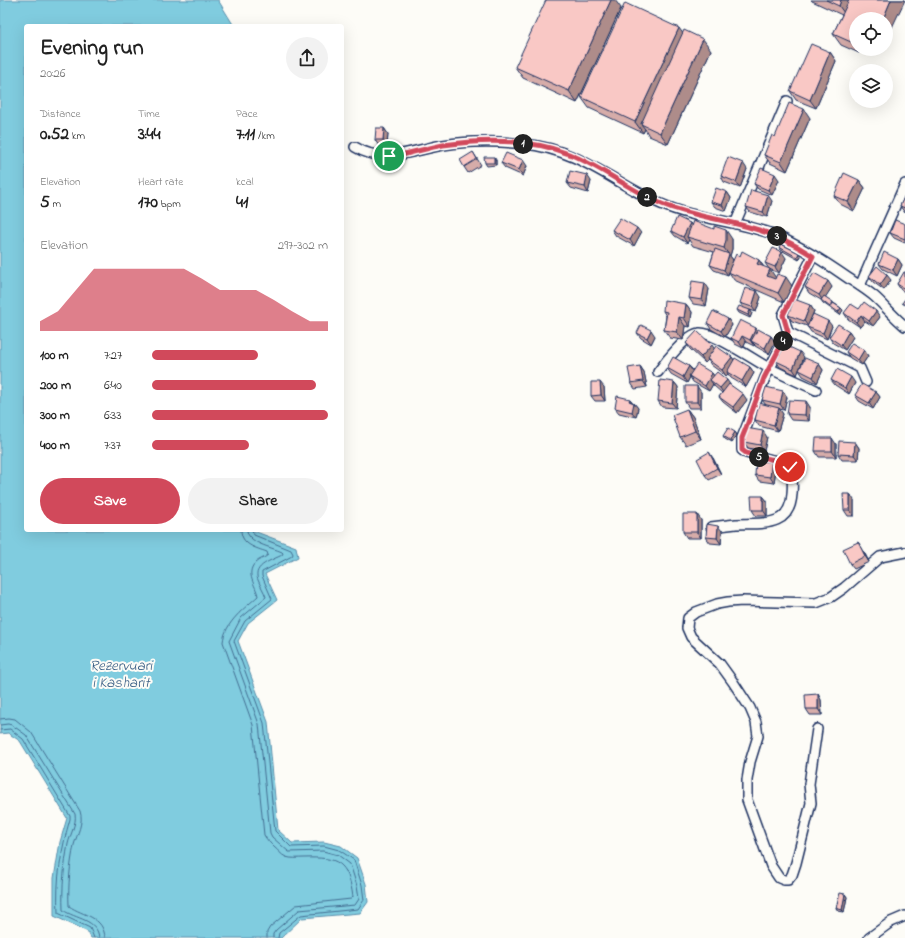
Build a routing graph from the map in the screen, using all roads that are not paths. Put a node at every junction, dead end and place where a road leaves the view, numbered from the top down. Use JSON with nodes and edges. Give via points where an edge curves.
{"nodes":[{"id":1,"x":787,"y":101,"type":"dead end"},
{"id":2,"x":355,"y":147,"type":"dead end"},
{"id":3,"x":905,"y":184,"type":"edge"},
{"id":4,"x":734,"y":224,"type":"junction"},
{"id":5,"x":813,"y":256,"type":"junction"},
{"id":6,"x":860,"y":286,"type":"junction"},
{"id":7,"x":905,"y":326,"type":"edge"},
{"id":8,"x":788,"y":332,"type":"junction"},
{"id":9,"x":770,"y":368,"type":"junction"},
{"id":10,"x":658,"y":372,"type":"dead end"},
{"id":11,"x":866,"y":382,"type":"dead end"},
{"id":12,"x":816,"y":390,"type":"dead end"},
{"id":13,"x":711,"y":527,"type":"edge"},
{"id":14,"x":905,"y":552,"type":"edge"},
{"id":15,"x":817,"y":729,"type":"dead end"},
{"id":16,"x":905,"y":916,"type":"edge"},
{"id":17,"x":869,"y":938,"type":"edge"}],
"edges":[{"from":1,"to":4,"type":"street"},
{"from":2,"to":4,"type":"street","via":[[364,153],[389,156],[443,146],[486,142],[546,147],[592,165],[662,204]]},
{"from":3,"to":6,"type":"street"},
{"from":4,"to":5,"type":"street","via":[[775,235]]},
{"from":5,"to":6,"type":"street"},
{"from":5,"to":8,"type":"street","via":[[783,315]]},
{"from":6,"to":7,"type":"street"},
{"from":8,"to":9,"type":"street"},
{"from":8,"to":11,"type":"street","via":[[860,368]]},
{"from":9,"to":10,"type":"street","via":[[716,337],[701,332],[694,334],[681,345]]},
{"from":9,"to":12,"type":"street"},
{"from":9,"to":13,"type":"street","via":[[742,438],[742,450],[787,464],[792,473],[793,484],[790,507],[781,517],[771,522]]},
{"from":14,"to":15,"type":"street","via":[[880,557],[844,588],[816,603],[733,602],[717,604],[688,618],[686,628],[691,636],[720,664],[750,708],[756,722],[758,736],[750,762],[747,800],[772,866],[779,878],[784,880],[788,880],[792,875],[811,803],[809,784]]},
{"from":16,"to":17,"type":"street","via":[[891,922]]}]}
